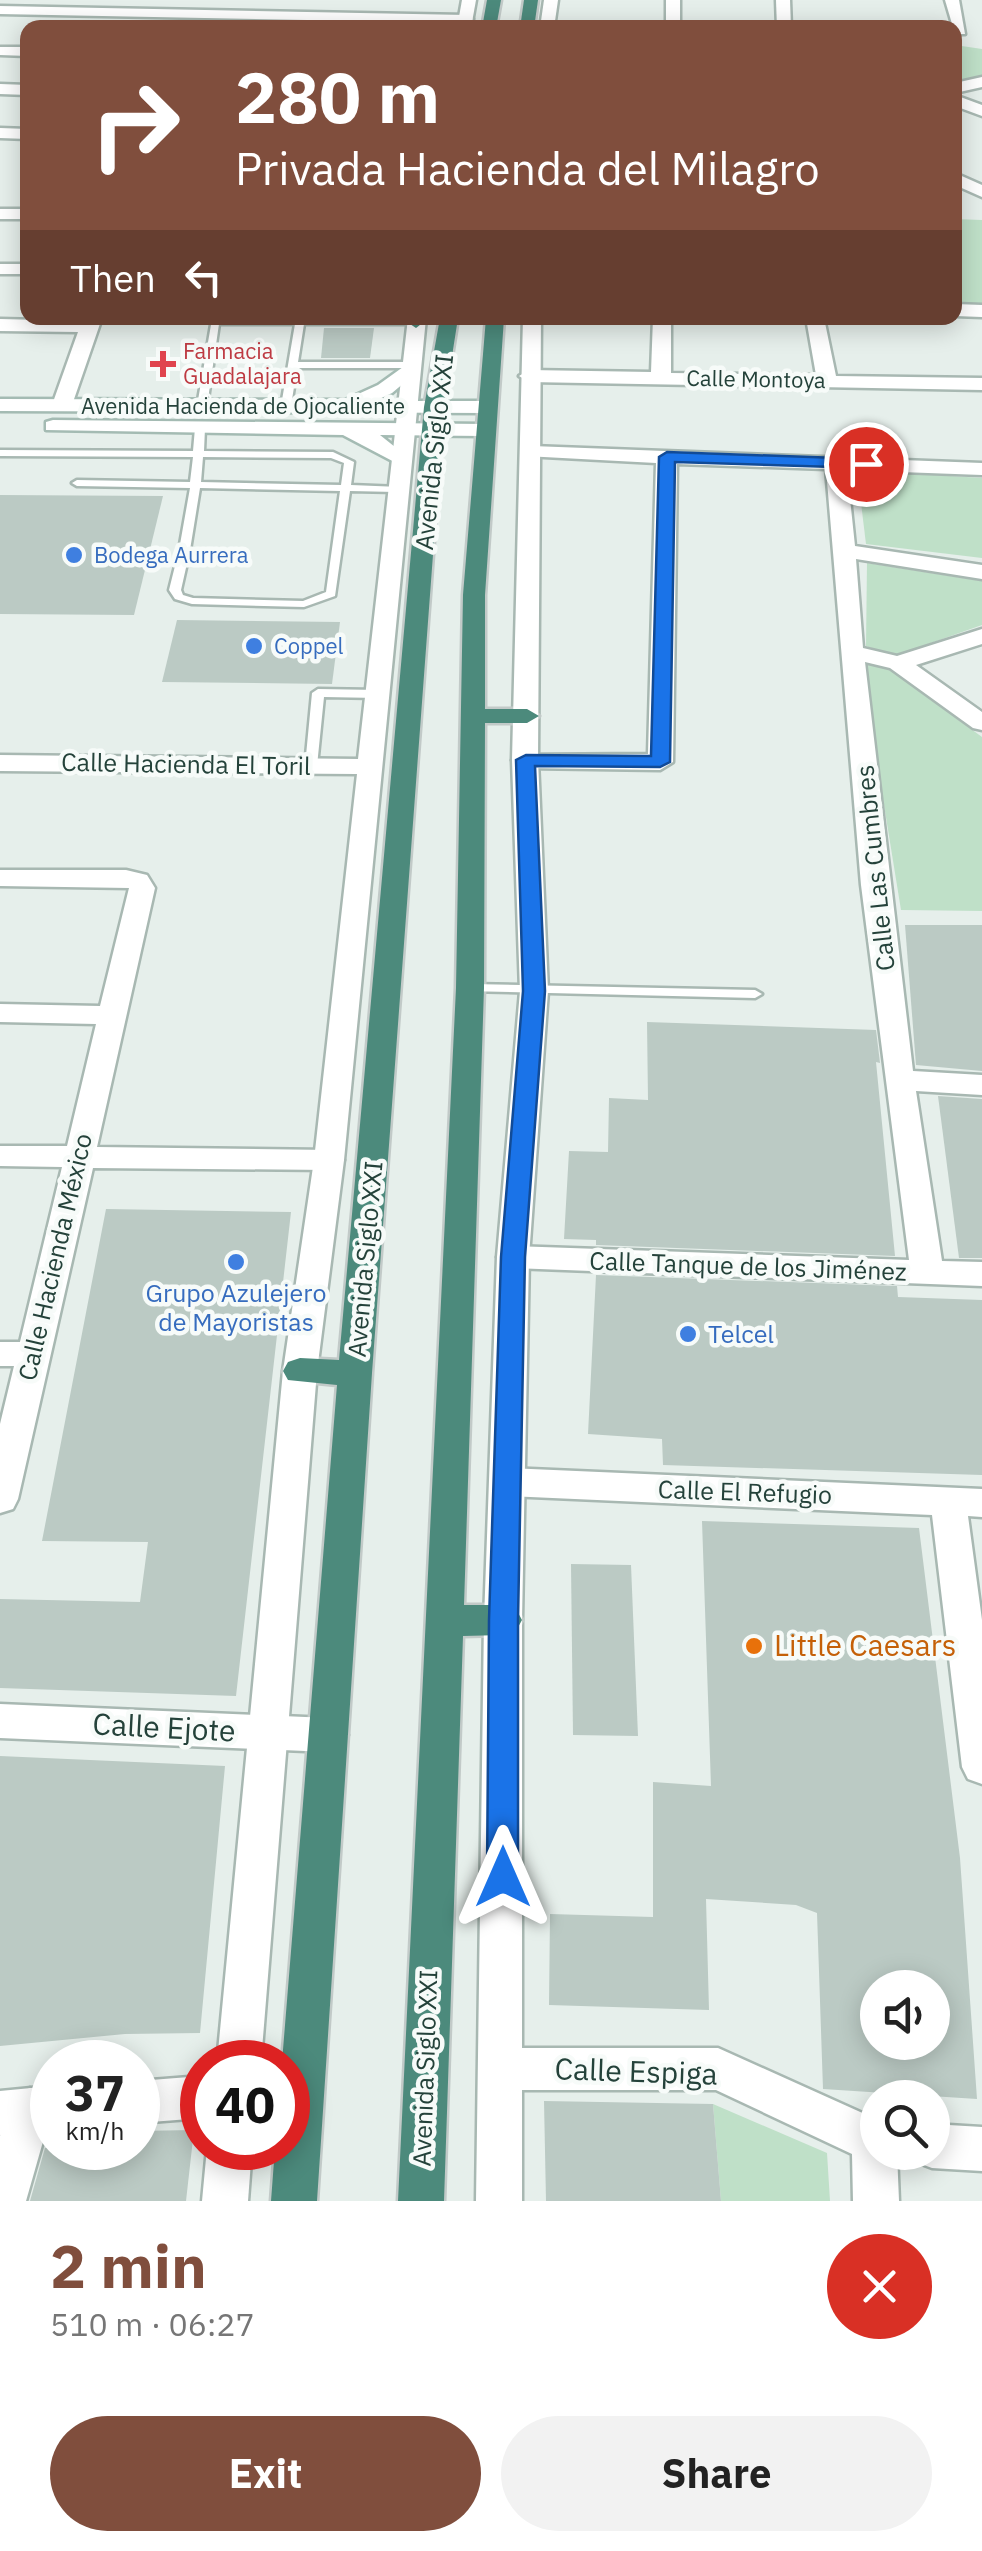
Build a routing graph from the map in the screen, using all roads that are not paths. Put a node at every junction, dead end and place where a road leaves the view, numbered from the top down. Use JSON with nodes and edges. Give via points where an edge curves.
{"nodes":[{"id":1,"x":347,"y":0,"type":"edge"},
{"id":2,"x":0,"y":10,"type":"edge"},
{"id":3,"x":342,"y":16,"type":"junction"},
{"id":4,"x":412,"y":20,"type":"edge"},
{"id":5,"x":90,"y":325,"type":"edge"},
{"id":6,"x":215,"y":325,"type":"edge"},
{"id":7,"x":299,"y":325,"type":"edge"},
{"id":8,"x":417,"y":325,"type":"edge"},
{"id":9,"x":447,"y":325,"type":"edge"},
{"id":10,"x":494,"y":325,"type":"edge"},
{"id":11,"x":532,"y":325,"type":"edge"},
{"id":12,"x":662,"y":325,"type":"edge"},
{"id":13,"x":816,"y":325,"type":"edge"},
{"id":14,"x":292,"y":365,"type":"junction"},
{"id":15,"x":411,"y":366,"type":"junction"},
{"id":16,"x":529,"y":376,"type":"junction"},
{"id":17,"x":661,"y":376,"type":"junction"},
{"id":18,"x":827,"y":380,"type":"junction"},
{"id":19,"x":982,"y":384,"type":"edge"},
{"id":20,"x":0,"y":405,"type":"edge"},
{"id":21,"x":62,"y":405,"type":"junction"},
{"id":22,"x":286,"y":406,"type":"junction"},
{"id":23,"x":341,"y":407,"type":"junction"},
{"id":24,"x":201,"y":417,"type":"junction"},
{"id":25,"x":485,"y":419,"type":"junction"},
{"id":26,"x":0,"y":426,"type":"edge"},
{"id":27,"x":412,"y":437,"type":"junction"},
{"id":28,"x":532,"y":452,"type":"junction"},
{"id":29,"x":0,"y":453,"type":"edge"},
{"id":30,"x":198,"y":456,"type":"junction"},
{"id":31,"x":667,"y":457,"type":"junction"},
{"id":32,"x":836,"y":462,"type":"junction"},
{"id":33,"x":982,"y":469,"type":"edge"},
{"id":34,"x":77,"y":484,"type":"dead end"},
{"id":35,"x":197,"y":487,"type":"junction"},
{"id":36,"x":348,"y":488,"type":"junction"},
{"id":37,"x":846,"y":552,"type":"junction"},
{"id":38,"x":982,"y":572,"type":"edge"},
{"id":39,"x":982,"y":636,"type":"edge"},
{"id":40,"x":852,"y":652,"type":"junction"},
{"id":41,"x":898,"y":663,"type":"junction"},
{"id":42,"x":378,"y":694,"type":"junction"},
{"id":43,"x":472,"y":716,"type":"junction"},
{"id":44,"x":526,"y":716,"type":"junction"},
{"id":45,"x":982,"y":724,"type":"edge"},
{"id":46,"x":526,"y":760,"type":"junction"},
{"id":47,"x":0,"y":762,"type":"edge"},
{"id":48,"x":311,"y":766,"type":"junction"},
{"id":49,"x":372,"y":767,"type":"junction"},
{"id":50,"x":0,"y":878,"type":"edge"},
{"id":51,"x":470,"y":988,"type":"junction"},
{"id":52,"x":534,"y":991,"type":"junction"},
{"id":53,"x":755,"y":994,"type":"dead end"},
{"id":54,"x":0,"y":1013,"type":"edge"},
{"id":55,"x":112,"y":1015,"type":"junction"},
{"id":56,"x":898,"y":1080,"type":"junction"},
{"id":57,"x":982,"y":1085,"type":"edge"},
{"id":58,"x":0,"y":1156,"type":"edge"},
{"id":59,"x":79,"y":1157,"type":"junction"},
{"id":60,"x":329,"y":1160,"type":"junction"},
{"id":61,"x":513,"y":1257,"type":"junction"},
{"id":62,"x":927,"y":1272,"type":"junction"},
{"id":63,"x":982,"y":1274,"type":"edge"},
{"id":64,"x":16,"y":1354,"type":"edge"},
{"id":65,"x":300,"y":1370,"type":"junction"},
{"id":66,"x":355,"y":1373,"type":"junction"},
{"id":67,"x":508,"y":1482,"type":"junction"},
{"id":68,"x":0,"y":1500,"type":"edge"},
{"id":69,"x":965,"y":1502,"type":"edge"},
{"id":70,"x":504,"y":1620,"type":"junction"},
{"id":71,"x":442,"y":1621,"type":"junction"},
{"id":72,"x":0,"y":1721,"type":"edge"},
{"id":73,"x":268,"y":1733,"type":"junction"},
{"id":74,"x":328,"y":1736,"type":"junction"},
{"id":75,"x":982,"y":1767,"type":"edge"},
{"id":76,"x":241,"y":2040,"type":"edge"},
{"id":77,"x":502,"y":2068,"type":"junction"},
{"id":78,"x":27,"y":2110,"type":"edge"},
{"id":79,"x":860,"y":2136,"type":"edge"},
{"id":80,"x":950,"y":2147,"type":"edge"},
{"id":81,"x":982,"y":2149,"type":"edge"},
{"id":82,"x":228,"y":2170,"type":"edge"},
{"id":83,"x":876,"y":2170,"type":"edge"},
{"id":84,"x":3,"y":2201,"type":"edge"},
{"id":85,"x":225,"y":2201,"type":"edge"},
{"id":86,"x":294,"y":2201,"type":"edge"},
{"id":87,"x":420,"y":2201,"type":"edge"},
{"id":88,"x":499,"y":2201,"type":"edge"},
{"id":89,"x":876,"y":2201,"type":"edge"}],
"edges":[{"from":1,"to":3,"type":"street"},
{"from":2,"to":3,"type":"street"},
{"from":3,"to":4,"type":"street"},
{"from":5,"to":21,"type":"street"},
{"from":6,"to":24,"type":"lane"},
{"from":7,"to":14,"type":"lane"},
{"from":8,"to":15,"type":"street","name":"Avenida Siglo XXI"},
{"from":9,"to":27,"type":"highway","name":"Avenida Siglo XXI"},
{"from":10,"to":25,"type":"highway","name":"Avenida Siglo XXI"},
{"from":11,"to":16,"type":"street"},
{"from":12,"to":17,"type":"street"},
{"from":13,"to":18,"type":"street"},
{"from":14,"to":15,"type":"lane"},
{"from":14,"to":22,"type":"lane"},
{"from":15,"to":23,"type":"street","via":[[384,389]]},
{"from":15,"to":27,"type":"street","name":"Avenida Siglo XXI"},
{"from":16,"to":17,"type":"street","name":"Calle Montoya"},
{"from":16,"to":28,"type":"street"},
{"from":17,"to":18,"type":"street","name":"Calle Montoya"},
{"from":18,"to":19,"type":"street","name":"Calle Montoya"},
{"from":20,"to":21,"type":"street","name":"Avenida Hacienda de Ojocaliente"},
{"from":21,"to":24,"type":"street","name":"Avenida Hacienda de Ojocaliente"},
{"from":22,"to":23,"type":"street","name":"Avenida Hacienda de Ojocaliente"},
{"from":22,"to":24,"type":"street","name":"Avenida Hacienda de Ojocaliente"},
{"from":23,"to":27,"type":"street","name":"Avenida Hacienda de Ojocaliente"},
{"from":24,"to":26,"type":"street","name":"Avenida Hacienda de Ojocaliente"},
{"from":24,"to":27,"type":"street","name":"Avenida Hacienda de Ojocaliente"},
{"from":24,"to":30,"type":"lane"},
{"from":25,"to":27,"type":"street","name":"Avenida Hacienda de Ojocaliente"},
{"from":25,"to":43,"type":"highway","name":"Avenida Siglo XXI"},
{"from":27,"to":36,"type":"lane"},
{"from":27,"to":42,"type":"street","name":"Avenida Siglo XXI"},
{"from":27,"to":66,"type":"highway","name":"Avenida Siglo XXI"},
{"from":28,"to":31,"type":"street"},
{"from":28,"to":44,"type":"street"},
{"from":29,"to":30,"type":"lane"},
{"from":30,"to":35,"type":"lane"},
{"from":30,"to":36,"type":"lane","via":[[344,457]]},
{"from":31,"to":32,"type":"street"},
{"from":31,"to":46,"type":"street","via":[[660,762]]},
{"from":32,"to":33,"type":"street"},
{"from":32,"to":37,"type":"street","name":"Calle Las Cumbres"},
{"from":34,"to":35,"type":"lane"},
{"from":35,"to":36,"type":"lane"},
{"from":35,"to":36,"type":"lane","via":[[175,590],[179,597],[304,604],[331,594]]},
{"from":37,"to":38,"type":"street"},
{"from":37,"to":40,"type":"street","name":"Calle Las Cumbres"},
{"from":39,"to":41,"type":"street"},
{"from":40,"to":41,"type":"street"},
{"from":40,"to":56,"type":"street","name":"Calle Las Cumbres"},
{"from":41,"to":45,"type":"street"},
{"from":42,"to":48,"type":"lane","via":[[318,694]]},
{"from":42,"to":49,"type":"street","name":"Avenida Siglo XXI"},
{"from":43,"to":44,"type":"highway"},
{"from":43,"to":51,"type":"highway","name":"Avenida Siglo XXI"},
{"from":44,"to":46,"type":"street"},
{"from":46,"to":52,"type":"street"},
{"from":47,"to":48,"type":"street","name":"Calle Hacienda El Toril"},
{"from":48,"to":49,"type":"street","name":"Calle Hacienda El Toril"},
{"from":49,"to":60,"type":"street","name":"Avenida Siglo XXI"},
{"from":50,"to":55,"type":"street","name":"Calle Hacienda México","via":[[138,880],[142,888]]},
{"from":51,"to":52,"type":"lane"},
{"from":51,"to":71,"type":"highway","name":"Avenida Siglo XXI"},
{"from":52,"to":53,"type":"lane"},
{"from":52,"to":61,"type":"street"},
{"from":54,"to":55,"type":"street"},
{"from":55,"to":59,"type":"street","name":"Calle Hacienda México"},
{"from":56,"to":57,"type":"street"},
{"from":56,"to":62,"type":"street","name":"Calle Las Cumbres"},
{"from":58,"to":59,"type":"street"},
{"from":59,"to":60,"type":"street"},
{"from":59,"to":64,"type":"street","name":"Calle Hacienda México"},
{"from":60,"to":65,"type":"street","name":"Avenida Siglo XXI"},
{"from":61,"to":62,"type":"street","name":"Calle Tanque de los Jiménez"},
{"from":61,"to":67,"type":"street"},
{"from":62,"to":63,"type":"street","name":"Calle Tanque de los Jiménez"},
{"from":64,"to":68,"type":"street","name":"Calle Hacienda México"},
{"from":65,"to":66,"type":"highway"},
{"from":65,"to":73,"type":"street","name":"Avenida Siglo XXI"},
{"from":66,"to":74,"type":"highway","name":"Avenida Siglo XXI"},
{"from":67,"to":69,"type":"street","name":"Calle El Refugio"},
{"from":67,"to":70,"type":"street"},
{"from":69,"to":75,"type":"street"},
{"from":70,"to":71,"type":"highway"},
{"from":70,"to":77,"type":"street"},
{"from":71,"to":87,"type":"highway","name":"Avenida Siglo XXI"},
{"from":72,"to":73,"type":"street","name":"Calle Ejote"},
{"from":73,"to":74,"type":"street","name":"Calle Ejote"},
{"from":73,"to":76,"type":"street","name":"Avenida Siglo XXI"},
{"from":74,"to":86,"type":"highway","name":"Avenida Siglo XXI"},
{"from":77,"to":79,"type":"street","name":"Calle Espiga","via":[[718,2069]]},
{"from":77,"to":88,"type":"street"},
{"from":78,"to":84,"type":"street"},
{"from":80,"to":81,"type":"street"},
{"from":82,"to":85,"type":"street"},
{"from":83,"to":89,"type":"street"}]}
